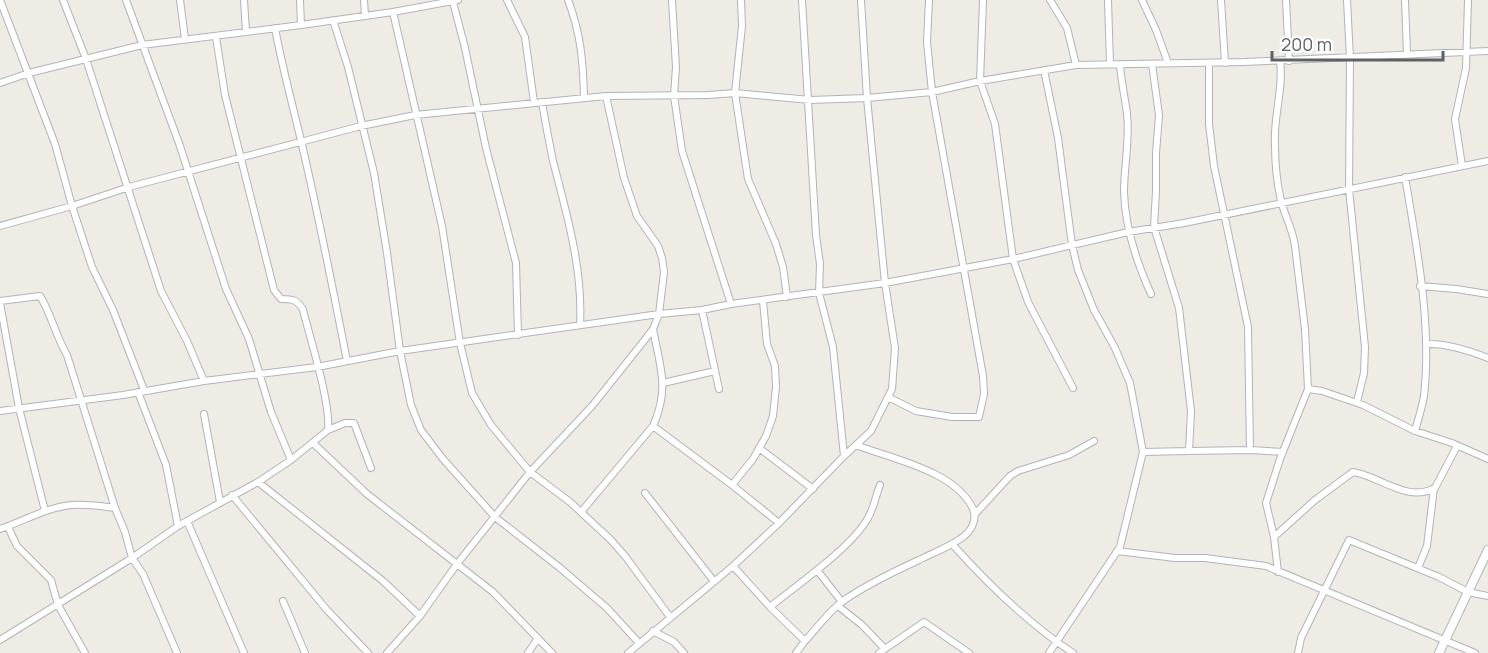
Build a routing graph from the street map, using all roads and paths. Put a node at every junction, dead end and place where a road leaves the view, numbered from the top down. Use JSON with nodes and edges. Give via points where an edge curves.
{"nodes":[{"id":1,"x":0,"y":0,"type":"edge"},
{"id":2,"x":63,"y":0,"type":"edge"},
{"id":3,"x":126,"y":0,"type":"edge"},
{"id":4,"x":180,"y":0,"type":"edge"},
{"id":5,"x":244,"y":0,"type":"edge"},
{"id":6,"x":300,"y":0,"type":"edge"},
{"id":7,"x":364,"y":0,"type":"edge"},
{"id":8,"x":507,"y":0,"type":"edge"},
{"id":9,"x":568,"y":0,"type":"edge"},
{"id":10,"x":672,"y":0,"type":"edge"},
{"id":11,"x":741,"y":0,"type":"edge"},
{"id":12,"x":802,"y":0,"type":"edge"},
{"id":13,"x":861,"y":0,"type":"edge"},
{"id":14,"x":929,"y":0,"type":"edge"},
{"id":15,"x":983,"y":0,"type":"edge"},
{"id":16,"x":1050,"y":0,"type":"edge"},
{"id":17,"x":1108,"y":0,"type":"edge"},
{"id":18,"x":1142,"y":0,"type":"edge"},
{"id":19,"x":1221,"y":0,"type":"edge"},
{"id":20,"x":1286,"y":0,"type":"edge"},
{"id":21,"x":1347,"y":0,"type":"edge"},
{"id":22,"x":1406,"y":0,"type":"edge"},
{"id":23,"x":1468,"y":0,"type":"edge"},
{"id":24,"x":456,"y":1,"type":"edge"},
{"id":25,"x":393,"y":12,"type":"junction"},
{"id":26,"x":365,"y":15,"type":"junction"},
{"id":27,"x":333,"y":20,"type":"junction"},
{"id":28,"x":301,"y":25,"type":"junction"},
{"id":29,"x":275,"y":28,"type":"junction"},
{"id":30,"x":246,"y":32,"type":"junction"},
{"id":31,"x":216,"y":37,"type":"junction"},
{"id":32,"x":185,"y":39,"type":"junction"},
{"id":33,"x":142,"y":45,"type":"junction"},
{"id":34,"x":1488,"y":51,"type":"edge"},
{"id":35,"x":1467,"y":52,"type":"junction"},
{"id":36,"x":1407,"y":54,"type":"junction"},
{"id":37,"x":86,"y":58,"type":"junction"},
{"id":38,"x":1350,"y":58,"type":"junction"},
{"id":39,"x":1280,"y":61,"type":"junction"},
{"id":40,"x":1289,"y":61,"type":"junction"},
{"id":41,"x":1168,"y":63,"type":"junction"},
{"id":42,"x":1209,"y":63,"type":"junction"},
{"id":43,"x":1225,"y":63,"type":"junction"},
{"id":44,"x":1110,"y":64,"type":"junction"},
{"id":45,"x":1120,"y":64,"type":"junction"},
{"id":46,"x":1152,"y":64,"type":"junction"},
{"id":47,"x":1076,"y":65,"type":"junction"},
{"id":48,"x":1044,"y":70,"type":"junction"},
{"id":49,"x":29,"y":73,"type":"junction"},
{"id":50,"x":980,"y":81,"type":"junction"},
{"id":51,"x":0,"y":83,"type":"edge"},
{"id":52,"x":932,"y":92,"type":"junction"},
{"id":53,"x":735,"y":93,"type":"junction"},
{"id":54,"x":606,"y":96,"type":"junction"},
{"id":55,"x":674,"y":96,"type":"junction"},
{"id":56,"x":584,"y":97,"type":"junction"},
{"id":57,"x":867,"y":98,"type":"junction"},
{"id":58,"x":810,"y":100,"type":"junction"},
{"id":59,"x":534,"y":102,"type":"junction"},
{"id":60,"x":542,"y":102,"type":"junction"},
{"id":61,"x":477,"y":108,"type":"junction"},
{"id":62,"x":415,"y":115,"type":"junction"},
{"id":63,"x":361,"y":126,"type":"junction"},
{"id":64,"x":302,"y":143,"type":"junction"},
{"id":65,"x":242,"y":157,"type":"junction"},
{"id":66,"x":1488,"y":161,"type":"edge"},
{"id":67,"x":1462,"y":166,"type":"junction"},
{"id":68,"x":188,"y":172,"type":"junction"},
{"id":69,"x":1405,"y":177,"type":"junction"},
{"id":70,"x":129,"y":187,"type":"junction"},
{"id":71,"x":1349,"y":189,"type":"junction"},
{"id":72,"x":1282,"y":203,"type":"junction"},
{"id":73,"x":72,"y":206,"type":"junction"},
{"id":74,"x":1225,"y":214,"type":"junction"},
{"id":75,"x":0,"y":226,"type":"edge"},
{"id":76,"x":1154,"y":227,"type":"junction"},
{"id":77,"x":1128,"y":232,"type":"junction"},
{"id":78,"x":1072,"y":245,"type":"junction"},
{"id":79,"x":1014,"y":259,"type":"junction"},
{"id":80,"x":962,"y":267,"type":"junction"},
{"id":81,"x":885,"y":283,"type":"junction"},
{"id":82,"x":1420,"y":286,"type":"junction"},
{"id":83,"x":819,"y":293,"type":"junction"},
{"id":84,"x":1151,"y":294,"type":"dead end"},
{"id":85,"x":1488,"y":294,"type":"edge"},
{"id":86,"x":787,"y":297,"type":"junction"},
{"id":87,"x":763,"y":301,"type":"junction"},
{"id":88,"x":0,"y":302,"type":"edge"},
{"id":89,"x":731,"y":304,"type":"junction"},
{"id":90,"x":702,"y":310,"type":"junction"},
{"id":91,"x":659,"y":314,"type":"junction"},
{"id":92,"x":580,"y":325,"type":"junction"},
{"id":93,"x":653,"y":329,"type":"junction"},
{"id":94,"x":518,"y":335,"type":"junction"},
{"id":95,"x":460,"y":343,"type":"junction"},
{"id":96,"x":1426,"y":344,"type":"junction"},
{"id":97,"x":400,"y":351,"type":"junction"},
{"id":98,"x":1488,"y":358,"type":"edge"},
{"id":99,"x":347,"y":362,"type":"junction"},
{"id":100,"x":317,"y":367,"type":"junction"},
{"id":101,"x":715,"y":371,"type":"junction"},
{"id":102,"x":259,"y":375,"type":"junction"},
{"id":103,"x":204,"y":381,"type":"junction"},
{"id":104,"x":663,"y":383,"type":"junction"},
{"id":105,"x":1073,"y":388,"type":"dead end"},
{"id":106,"x":719,"y":389,"type":"dead end"},
{"id":107,"x":1308,"y":389,"type":"junction"},
{"id":108,"x":141,"y":391,"type":"junction"},
{"id":109,"x":888,"y":397,"type":"junction"},
{"id":110,"x":81,"y":400,"type":"junction"},
{"id":111,"x":1357,"y":402,"type":"junction"},
{"id":112,"x":20,"y":408,"type":"junction"},
{"id":113,"x":0,"y":411,"type":"edge"},
{"id":114,"x":204,"y":414,"type":"dead end"},
{"id":115,"x":653,"y":426,"type":"junction"},
{"id":116,"x":328,"y":430,"type":"junction"},
{"id":117,"x":1415,"y":432,"type":"junction"},
{"id":118,"x":1094,"y":441,"type":"dead end"},
{"id":119,"x":313,"y":443,"type":"junction"},
{"id":120,"x":856,"y":445,"type":"junction"},
{"id":121,"x":1457,"y":446,"type":"junction"},
{"id":122,"x":759,"y":448,"type":"junction"},
{"id":123,"x":1250,"y":450,"type":"junction"},
{"id":124,"x":1143,"y":452,"type":"junction"},
{"id":125,"x":1189,"y":452,"type":"junction"},
{"id":126,"x":1283,"y":452,"type":"junction"},
{"id":127,"x":844,"y":456,"type":"junction"},
{"id":128,"x":1488,"y":459,"type":"edge"},
{"id":129,"x":291,"y":460,"type":"junction"},
{"id":130,"x":371,"y":468,"type":"dead end"},
{"id":131,"x":530,"y":472,"type":"junction"},
{"id":132,"x":258,"y":482,"type":"junction"},
{"id":133,"x":732,"y":485,"type":"junction"},
{"id":134,"x":880,"y":485,"type":"dead end"},
{"id":135,"x":1434,"y":488,"type":"junction"},
{"id":136,"x":813,"y":489,"type":"junction"},
{"id":137,"x":645,"y":494,"type":"dead end"},
{"id":138,"x":232,"y":495,"type":"junction"},
{"id":139,"x":220,"y":502,"type":"junction"},
{"id":140,"x":115,"y":508,"type":"junction"},
{"id":141,"x":45,"y":511,"type":"junction"},
{"id":142,"x":581,"y":512,"type":"junction"},
{"id":143,"x":975,"y":514,"type":"junction"},
{"id":144,"x":495,"y":517,"type":"junction"},
{"id":145,"x":187,"y":521,"type":"junction"},
{"id":146,"x":779,"y":523,"type":"junction"},
{"id":147,"x":8,"y":526,"type":"junction"},
{"id":148,"x":178,"y":526,"type":"junction"},
{"id":149,"x":0,"y":529,"type":"edge"},
{"id":150,"x":1274,"y":537,"type":"junction"},
{"id":151,"x":952,"y":544,"type":"junction"},
{"id":152,"x":1488,"y":550,"type":"edge"},
{"id":153,"x":1117,"y":551,"type":"junction"},
{"id":154,"x":132,"y":558,"type":"junction"},
{"id":155,"x":457,"y":564,"type":"junction"},
{"id":156,"x":733,"y":566,"type":"junction"},
{"id":157,"x":1418,"y":568,"type":"junction"},
{"id":158,"x":817,"y":570,"type":"junction"},
{"id":159,"x":1278,"y":572,"type":"junction"},
{"id":160,"x":713,"y":580,"type":"junction"},
{"id":161,"x":1324,"y":591,"type":"junction"},
{"id":162,"x":1468,"y":592,"type":"junction"},
{"id":163,"x":1488,"y":596,"type":"edge"},
{"id":164,"x":283,"y":601,"type":"dead end"},
{"id":165,"x":58,"y":604,"type":"junction"},
{"id":166,"x":840,"y":604,"type":"junction"},
{"id":167,"x":770,"y":607,"type":"junction"},
{"id":168,"x":420,"y":616,"type":"junction"},
{"id":169,"x":670,"y":617,"type":"junction"},
{"id":170,"x":653,"y":631,"type":"junction"},
{"id":171,"x":538,"y":638,"type":"junction"},
{"id":172,"x":0,"y":640,"type":"edge"},
{"id":173,"x":805,"y":641,"type":"junction"},
{"id":174,"x":1446,"y":641,"type":"junction"},
{"id":175,"x":639,"y":642,"type":"junction"},
{"id":176,"x":1056,"y":642,"type":"junction"},
{"id":177,"x":882,"y":650,"type":"edge"},
{"id":178,"x":85,"y":653,"type":"edge"},
{"id":179,"x":177,"y":653,"type":"edge"},
{"id":180,"x":244,"y":653,"type":"edge"},
{"id":181,"x":305,"y":653,"type":"edge"},
{"id":182,"x":368,"y":653,"type":"edge"},
{"id":183,"x":387,"y":653,"type":"edge"},
{"id":184,"x":528,"y":653,"type":"edge"},
{"id":185,"x":552,"y":653,"type":"edge"},
{"id":186,"x":628,"y":653,"type":"edge"},
{"id":187,"x":684,"y":653,"type":"edge"},
{"id":188,"x":796,"y":653,"type":"edge"},
{"id":189,"x":969,"y":653,"type":"edge"},
{"id":190,"x":1049,"y":653,"type":"edge"},
{"id":191,"x":1073,"y":653,"type":"edge"},
{"id":192,"x":1298,"y":653,"type":"edge"},
{"id":193,"x":1440,"y":653,"type":"edge"},
{"id":194,"x":1475,"y":653,"type":"edge"}],
"edges":[{"from":1,"to":49,"type":"street"},
{"from":2,"to":37,"type":"street"},
{"from":3,"to":33,"type":"street"},
{"from":4,"to":32,"type":"street"},
{"from":5,"to":30,"type":"street"},
{"from":6,"to":28,"type":"street"},
{"from":7,"to":26,"type":"street"},
{"from":8,"to":59,"type":"street","via":[[525,37]]},
{"from":9,"to":56,"type":"street","via":[[581,41]]},
{"from":10,"to":55,"type":"street"},
{"from":11,"to":53,"type":"street"},
{"from":12,"to":58,"type":"street"},
{"from":13,"to":57,"type":"street"},
{"from":14,"to":52,"type":"street","via":[[927,42]]},
{"from":15,"to":50,"type":"street"},
{"from":16,"to":47,"type":"street","via":[[1067,28]]},
{"from":17,"to":44,"type":"street"},
{"from":18,"to":41,"type":"street"},
{"from":19,"to":43,"type":"street"},
{"from":20,"to":40,"type":"street"},
{"from":21,"to":38,"type":"street"},
{"from":22,"to":36,"type":"street"},
{"from":23,"to":35,"type":"street"},
{"from":24,"to":25,"type":"street"},
{"from":24,"to":61,"type":"street"},
{"from":25,"to":26,"type":"street"},
{"from":25,"to":62,"type":"street"},
{"from":26,"to":27,"type":"street"},
{"from":27,"to":28,"type":"street"},
{"from":27,"to":63,"type":"street"},
{"from":28,"to":29,"type":"street"},
{"from":29,"to":30,"type":"street"},
{"from":29,"to":64,"type":"street"},
{"from":30,"to":31,"type":"street"},
{"from":31,"to":32,"type":"street"},
{"from":31,"to":65,"type":"street","via":[[225,95]]},
{"from":32,"to":33,"type":"street"},
{"from":33,"to":37,"type":"street"},
{"from":33,"to":68,"type":"street"},
{"from":34,"to":35,"type":"street"},
{"from":35,"to":36,"type":"street"},
{"from":35,"to":67,"type":"street","via":[[1455,119]]},
{"from":36,"to":38,"type":"street"},
{"from":37,"to":49,"type":"street"},
{"from":37,"to":70,"type":"street"},
{"from":38,"to":40,"type":"street"},
{"from":38,"to":71,"type":"street"},
{"from":39,"to":40,"type":"street"},
{"from":39,"to":43,"type":"street"},
{"from":39,"to":72,"type":"street","via":[[1274,142]]},
{"from":41,"to":42,"type":"street"},
{"from":41,"to":46,"type":"street"},
{"from":42,"to":43,"type":"street"},
{"from":42,"to":74,"type":"street","via":[[1209,124]]},
{"from":44,"to":45,"type":"street"},
{"from":44,"to":47,"type":"street"},
{"from":45,"to":46,"type":"street"},
{"from":45,"to":77,"type":"street","via":[[1127,115],[1124,195]]},
{"from":46,"to":76,"type":"street","via":[[1159,115]]},
{"from":47,"to":48,"type":"street"},
{"from":48,"to":50,"type":"street"},
{"from":48,"to":78,"type":"street","via":[[1058,138]]},
{"from":49,"to":51,"type":"street"},
{"from":49,"to":73,"type":"street"},
{"from":50,"to":52,"type":"street"},
{"from":50,"to":79,"type":"street","via":[[995,124]]},
{"from":52,"to":57,"type":"street"},
{"from":52,"to":80,"type":"street"},
{"from":53,"to":55,"type":"street"},
{"from":53,"to":58,"type":"street"},
{"from":53,"to":86,"type":"street","via":[[748,179],[776,244]]},
{"from":54,"to":55,"type":"street"},
{"from":54,"to":56,"type":"street"},
{"from":54,"to":91,"type":"street","via":[[624,178],[637,216],[662,258]]},
{"from":55,"to":89,"type":"street","via":[[682,151]]},
{"from":56,"to":60,"type":"street"},
{"from":57,"to":58,"type":"street"},
{"from":57,"to":81,"type":"street"},
{"from":58,"to":83,"type":"street"},
{"from":59,"to":60,"type":"street"},
{"from":59,"to":61,"type":"street"},
{"from":60,"to":92,"type":"street","via":[[573,237]]},
{"from":61,"to":62,"type":"street"},
{"from":61,"to":94,"type":"street","via":[[516,263]]},
{"from":62,"to":63,"type":"street"},
{"from":62,"to":95,"type":"street","via":[[442,226]]},
{"from":63,"to":64,"type":"street"},
{"from":63,"to":97,"type":"street","via":[[374,173]]},
{"from":64,"to":65,"type":"street"},
{"from":64,"to":99,"type":"street"},
{"from":65,"to":68,"type":"street"},
{"from":65,"to":100,"type":"street","via":[[274,290],[281,299],[292,299],[301,305]]},
{"from":66,"to":67,"type":"street"},
{"from":67,"to":69,"type":"street"},
{"from":68,"to":70,"type":"street"},
{"from":68,"to":102,"type":"street","via":[[225,289],[249,339]]},
{"from":69,"to":71,"type":"street"},
{"from":69,"to":82,"type":"street"},
{"from":70,"to":73,"type":"street"},
{"from":70,"to":103,"type":"street","via":[[161,291]]},
{"from":71,"to":72,"type":"street"},
{"from":71,"to":111,"type":"street","via":[[1365,347]]},
{"from":72,"to":74,"type":"street"},
{"from":72,"to":107,"type":"street","via":[[1295,246]]},
{"from":73,"to":75,"type":"street"},
{"from":73,"to":108,"type":"street"},
{"from":74,"to":76,"type":"street"},
{"from":74,"to":123,"type":"street","via":[[1248,327]]},
{"from":76,"to":77,"type":"street"},
{"from":76,"to":125,"type":"street","via":[[1179,308],[1191,411]]},
{"from":77,"to":78,"type":"street"},
{"from":77,"to":84,"type":"street"},
{"from":78,"to":79,"type":"street"},
{"from":78,"to":124,"type":"street","via":[[1090,300],[1130,383]]},
{"from":79,"to":80,"type":"street"},
{"from":79,"to":105,"type":"street","via":[[1028,302]]},
{"from":80,"to":81,"type":"street"},
{"from":80,"to":109,"type":"street","via":[[982,376],[984,394],[979,417],[916,411]]},
{"from":81,"to":83,"type":"street"},
{"from":81,"to":109,"type":"street","via":[[895,348]]},
{"from":82,"to":85,"type":"street"},
{"from":82,"to":96,"type":"street"},
{"from":83,"to":86,"type":"street"},
{"from":83,"to":127,"type":"street","via":[[833,347]]},
{"from":86,"to":87,"type":"street"},
{"from":87,"to":89,"type":"street"},
{"from":87,"to":122,"type":"street","via":[[776,387],[773,416]]},
{"from":88,"to":110,"type":"street","via":[[40,296],[67,355]]},
{"from":88,"to":112,"type":"street"},
{"from":89,"to":90,"type":"street"},
{"from":90,"to":91,"type":"street"},
{"from":90,"to":101,"type":"street"},
{"from":91,"to":92,"type":"street"},
{"from":91,"to":93,"type":"street"},
{"from":92,"to":94,"type":"street"},
{"from":93,"to":104,"type":"street"},
{"from":93,"to":131,"type":"street","via":[[592,406]]},
{"from":94,"to":95,"type":"street"},
{"from":95,"to":97,"type":"street"},
{"from":95,"to":131,"type":"street","via":[[472,393],[491,425]]},
{"from":96,"to":98,"type":"street","via":[[1462,348]]},
{"from":96,"to":117,"type":"street","via":[[1424,398]]},
{"from":97,"to":99,"type":"street"},
{"from":97,"to":144,"type":"street","via":[[411,405],[421,430]]},
{"from":99,"to":100,"type":"street"},
{"from":100,"to":102,"type":"street"},
{"from":100,"to":116,"type":"street"},
{"from":101,"to":104,"type":"street"},
{"from":101,"to":106,"type":"street"},
{"from":102,"to":103,"type":"street"},
{"from":102,"to":129,"type":"street"},
{"from":103,"to":108,"type":"street"},
{"from":104,"to":115,"type":"street","via":[[662,407]]},
{"from":107,"to":111,"type":"street"},
{"from":107,"to":126,"type":"street"},
{"from":108,"to":110,"type":"street"},
{"from":108,"to":148,"type":"street","via":[[170,480]]},
{"from":109,"to":120,"type":"street","via":[[871,432]]},
{"from":110,"to":112,"type":"street"},
{"from":110,"to":140,"type":"street"},
{"from":111,"to":117,"type":"street"},
{"from":112,"to":113,"type":"street"},
{"from":112,"to":141,"type":"street"},
{"from":114,"to":139,"type":"street"},
{"from":115,"to":133,"type":"street"},
{"from":115,"to":142,"type":"street"},
{"from":116,"to":119,"type":"street"},
{"from":116,"to":130,"type":"street","via":[[354,423]]},
{"from":117,"to":121,"type":"street"},
{"from":118,"to":143,"type":"street","via":[[1069,455],[1018,471]]},
{"from":119,"to":129,"type":"street"},
{"from":119,"to":155,"type":"street","via":[[367,495]]},
{"from":120,"to":127,"type":"street"},
{"from":120,"to":143,"type":"street","via":[[948,481],[961,492]]},
{"from":121,"to":128,"type":"street"},
{"from":121,"to":135,"type":"street"},
{"from":122,"to":133,"type":"street"},
{"from":122,"to":136,"type":"street"},
{"from":123,"to":125,"type":"street"},
{"from":123,"to":126,"type":"street"},
{"from":124,"to":125,"type":"street"},
{"from":124,"to":153,"type":"street"},
{"from":126,"to":150,"type":"street","via":[[1266,503]]},
{"from":127,"to":136,"type":"street"},
{"from":129,"to":132,"type":"street"},
{"from":131,"to":142,"type":"street"},
{"from":131,"to":144,"type":"street"},
{"from":132,"to":138,"type":"street"},
{"from":132,"to":168,"type":"street"},
{"from":133,"to":146,"type":"street"},
{"from":134,"to":158,"type":"street","via":[[860,529]]},
{"from":135,"to":150,"type":"street","via":[[1404,490],[1353,472]]},
{"from":135,"to":157,"type":"street","via":[[1427,546]]},
{"from":136,"to":146,"type":"street"},
{"from":137,"to":160,"type":"street"},
{"from":138,"to":139,"type":"street"},
{"from":138,"to":182,"type":"street","via":[[327,610]]},
{"from":139,"to":145,"type":"street"},
{"from":140,"to":141,"type":"street","via":[[71,505]]},
{"from":140,"to":154,"type":"street"},
{"from":141,"to":147,"type":"street"},
{"from":142,"to":169,"type":"street","via":[[625,556]]},
{"from":143,"to":151,"type":"street","via":[[969,531]]},
{"from":144,"to":155,"type":"street"},
{"from":144,"to":175,"type":"street","via":[[607,608]]},
{"from":145,"to":148,"type":"street"},
{"from":145,"to":180,"type":"street"},
{"from":146,"to":156,"type":"street"},
{"from":147,"to":149,"type":"street"},
{"from":147,"to":165,"type":"street","via":[[17,546],[51,580]]},
{"from":148,"to":154,"type":"street"},
{"from":150,"to":159,"type":"street"},
{"from":151,"to":166,"type":"street"},
{"from":151,"to":176,"type":"street","via":[[979,575]]},
{"from":152,"to":162,"type":"street"},
{"from":153,"to":159,"type":"street","via":[[1205,558],[1266,566]]},
{"from":153,"to":176,"type":"street"},
{"from":154,"to":165,"type":"street"},
{"from":154,"to":179,"type":"street","via":[[143,574]]},
{"from":155,"to":168,"type":"street"},
{"from":155,"to":171,"type":"street","via":[[493,592]]},
{"from":156,"to":160,"type":"street"},
{"from":156,"to":167,"type":"street"},
{"from":157,"to":161,"type":"street","via":[[1349,540]]},
{"from":157,"to":162,"type":"street"},
{"from":158,"to":166,"type":"street"},
{"from":158,"to":167,"type":"street"},
{"from":159,"to":161,"type":"street"},
{"from":160,"to":169,"type":"street"},
{"from":161,"to":174,"type":"street"},
{"from":161,"to":192,"type":"street","via":[[1301,638]]},
{"from":162,"to":163,"type":"street"},
{"from":162,"to":174,"type":"street"},
{"from":164,"to":181,"type":"street"},
{"from":165,"to":172,"type":"street"},
{"from":165,"to":178,"type":"street"},
{"from":166,"to":173,"type":"street"},
{"from":166,"to":177,"type":"street"},
{"from":167,"to":173,"type":"street"},
{"from":168,"to":183,"type":"street"},
{"from":169,"to":170,"type":"street"},
{"from":170,"to":175,"type":"street"},
{"from":170,"to":187,"type":"street","via":[[674,642]]},
{"from":171,"to":184,"type":"street"},
{"from":171,"to":185,"type":"street"},
{"from":173,"to":188,"type":"street"},
{"from":174,"to":193,"type":"street"},
{"from":174,"to":194,"type":"street"},
{"from":175,"to":186,"type":"street"},
{"from":176,"to":190,"type":"street"},
{"from":176,"to":191,"type":"street"},
{"from":177,"to":189,"type":"street","via":[[924,622]]}]}
